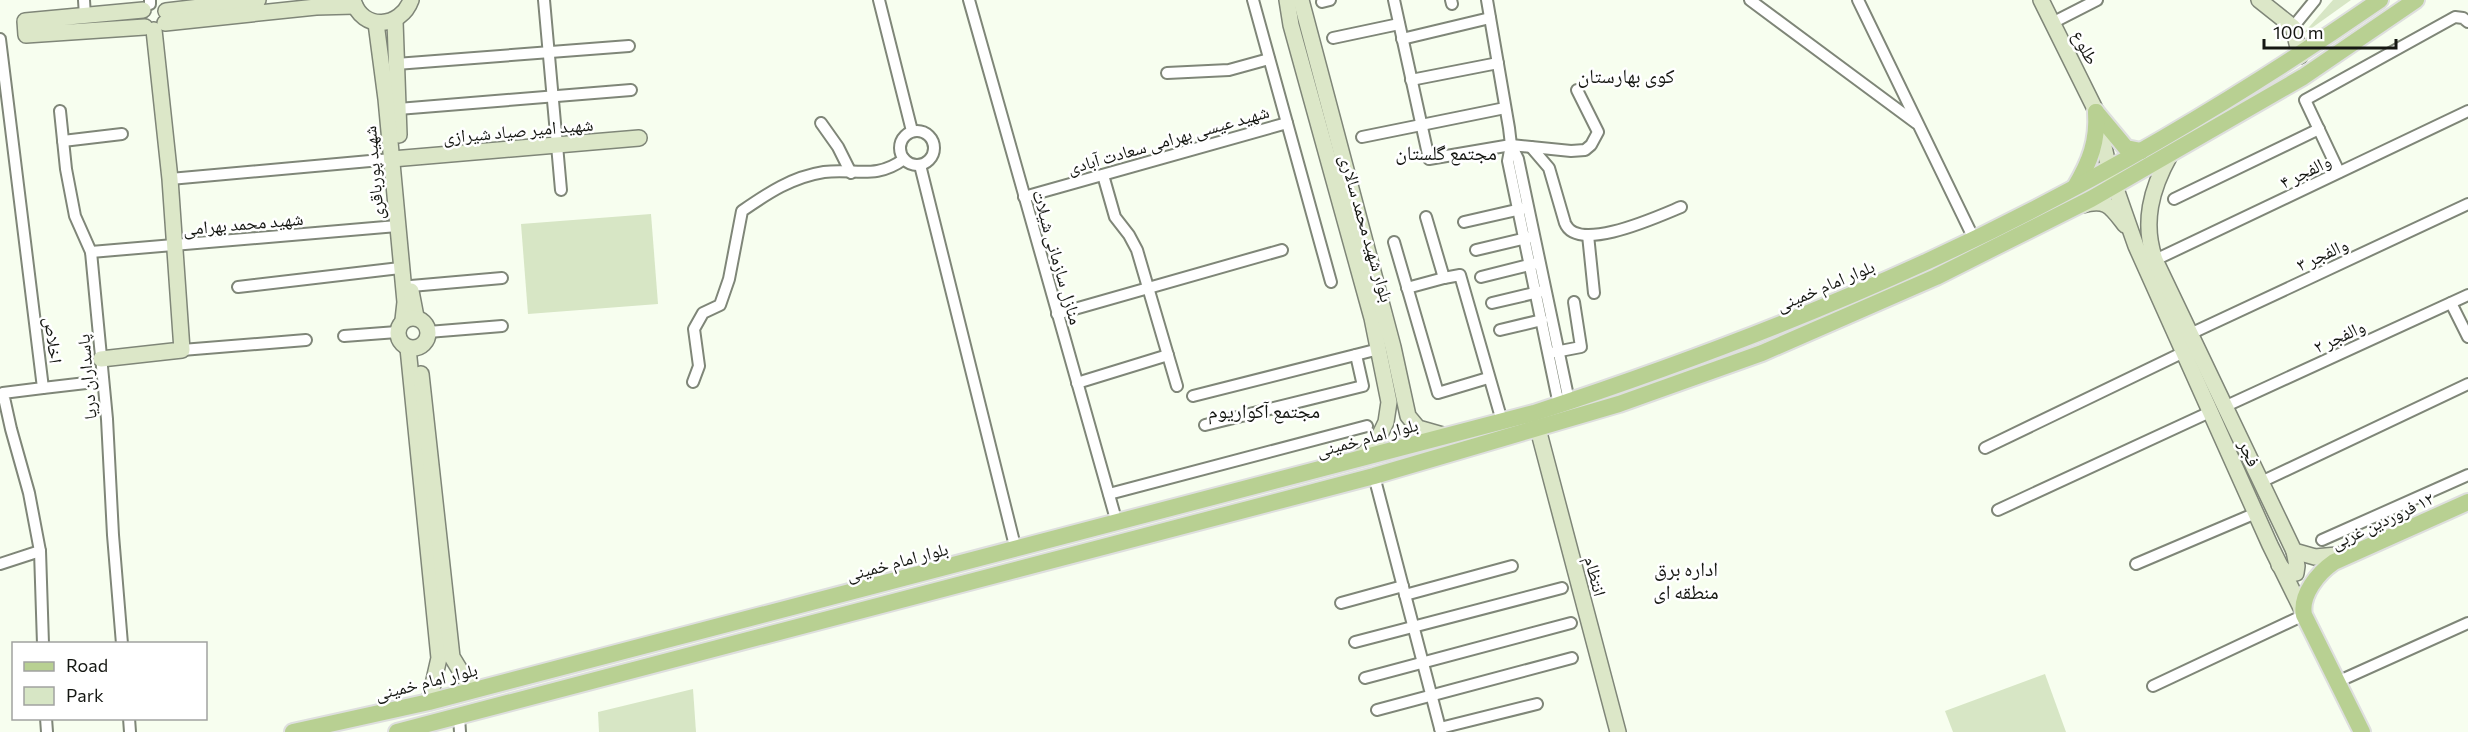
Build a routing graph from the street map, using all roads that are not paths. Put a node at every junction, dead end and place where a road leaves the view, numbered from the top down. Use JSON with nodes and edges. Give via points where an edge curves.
{"nodes":[{"id":1,"x":84,"y":0,"type":"edge"},
{"id":2,"x":258,"y":0,"type":"edge"},
{"id":3,"x":411,"y":0,"type":"edge"},
{"id":4,"x":544,"y":0,"type":"edge"},
{"id":5,"x":879,"y":0,"type":"edge"},
{"id":6,"x":969,"y":0,"type":"edge"},
{"id":7,"x":1253,"y":0,"type":"edge"},
{"id":8,"x":1287,"y":0,"type":"edge"},
{"id":9,"x":1301,"y":0,"type":"edge"},
{"id":10,"x":1394,"y":0,"type":"edge"},
{"id":11,"x":1487,"y":0,"type":"edge"},
{"id":12,"x":1750,"y":0,"type":"edge"},
{"id":13,"x":1857,"y":0,"type":"edge"},
{"id":14,"x":2041,"y":0,"type":"edge"},
{"id":15,"x":2097,"y":0,"type":"edge"},
{"id":16,"x":2259,"y":0,"type":"edge"},
{"id":17,"x":2315,"y":0,"type":"edge"},
{"id":18,"x":2380,"y":0,"type":"edge"},
{"id":19,"x":2416,"y":0,"type":"edge"},
{"id":20,"x":354,"y":3,"type":"edge"},
{"id":21,"x":147,"y":5,"type":"edge"},
{"id":22,"x":279,"y":6,"type":"edge"},
{"id":23,"x":225,"y":10,"type":"junction"},
{"id":24,"x":1490,"y":18,"type":"junction"},
{"id":25,"x":395,"y":21,"type":"junction"},
{"id":26,"x":2468,"y":22,"type":"edge"},
{"id":27,"x":157,"y":23,"type":"junction"},
{"id":28,"x":376,"y":23,"type":"junction"},
{"id":29,"x":2052,"y":23,"type":"junction"},
{"id":30,"x":85,"y":24,"type":"junction"},
{"id":31,"x":1399,"y":24,"type":"junction"},
{"id":32,"x":2293,"y":27,"type":"junction"},
{"id":33,"x":1333,"y":38,"type":"dead end"},
{"id":34,"x":0,"y":39,"type":"edge"},
{"id":35,"x":1402,"y":39,"type":"junction"},
{"id":36,"x":629,"y":46,"type":"dead end"},
{"id":37,"x":549,"y":53,"type":"junction"},
{"id":38,"x":2300,"y":56,"type":"junction"},
{"id":39,"x":1269,"y":59,"type":"junction"},
{"id":40,"x":1498,"y":63,"type":"junction"},
{"id":41,"x":396,"y":64,"type":"junction"},
{"id":42,"x":1167,"y":73,"type":"dead end"},
{"id":43,"x":1411,"y":80,"type":"junction"},
{"id":44,"x":631,"y":90,"type":"dead end"},
{"id":45,"x":1578,"y":90,"type":"dead end"},
{"id":46,"x":553,"y":97,"type":"junction"},
{"id":47,"x":394,"y":102,"type":"junction"},
{"id":48,"x":1505,"y":108,"type":"junction"},
{"id":49,"x":60,"y":111,"type":"dead end"},
{"id":50,"x":2468,"y":111,"type":"edge"},
{"id":51,"x":2096,"y":112,"type":"junction"},
{"id":52,"x":821,"y":123,"type":"dead end"},
{"id":53,"x":1287,"y":123,"type":"junction"},
{"id":54,"x":1420,"y":124,"type":"junction"},
{"id":55,"x":1918,"y":124,"type":"junction"},
{"id":56,"x":2319,"y":129,"type":"junction"},
{"id":57,"x":912,"y":131,"type":"junction"},
{"id":58,"x":122,"y":134,"type":"dead end"},
{"id":59,"x":1362,"y":137,"type":"dead end"},
{"id":60,"x":639,"y":138,"type":"dead end"},
{"id":61,"x":63,"y":141,"type":"junction"},
{"id":62,"x":1511,"y":145,"type":"junction"},
{"id":63,"x":557,"y":147,"type":"junction"},
{"id":64,"x":1531,"y":147,"type":"junction"},
{"id":65,"x":2141,"y":151,"type":"junction"},
{"id":66,"x":2170,"y":155,"type":"junction"},
{"id":67,"x":396,"y":159,"type":"junction"},
{"id":68,"x":904,"y":159,"type":"junction"},
{"id":69,"x":920,"y":165,"type":"junction"},
{"id":70,"x":2114,"y":166,"type":"junction"},
{"id":71,"x":2339,"y":172,"type":"junction"},
{"id":72,"x":851,"y":173,"type":"junction"},
{"id":73,"x":1102,"y":175,"type":"junction"},
{"id":74,"x":170,"y":179,"type":"junction"},
{"id":75,"x":2120,"y":183,"type":"junction"},
{"id":76,"x":2073,"y":189,"type":"junction"},
{"id":77,"x":561,"y":190,"type":"dead end"},
{"id":78,"x":1024,"y":197,"type":"junction"},
{"id":79,"x":2174,"y":199,"type":"dead end"},
{"id":80,"x":2468,"y":204,"type":"edge"},
{"id":81,"x":1681,"y":207,"type":"dead end"},
{"id":82,"x":2073,"y":207,"type":"junction"},
{"id":83,"x":1523,"y":208,"type":"junction"},
{"id":84,"x":1426,"y":217,"type":"dead end"},
{"id":85,"x":1464,"y":222,"type":"dead end"},
{"id":86,"x":397,"y":226,"type":"junction"},
{"id":87,"x":2129,"y":230,"type":"junction"},
{"id":88,"x":1588,"y":235,"type":"junction"},
{"id":89,"x":1530,"y":238,"type":"junction"},
{"id":90,"x":1974,"y":239,"type":"junction"},
{"id":91,"x":1394,"y":242,"type":"dead end"},
{"id":92,"x":2142,"y":243,"type":"junction"},
{"id":93,"x":175,"y":246,"type":"junction"},
{"id":94,"x":1282,"y":250,"type":"dead end"},
{"id":95,"x":1476,"y":250,"type":"dead end"},
{"id":96,"x":91,"y":252,"type":"junction"},
{"id":97,"x":2156,"y":260,"type":"junction"},
{"id":98,"x":1535,"y":264,"type":"junction"},
{"id":99,"x":400,"y":268,"type":"junction"},
{"id":100,"x":1481,"y":277,"type":"dead end"},
{"id":101,"x":502,"y":278,"type":"dead end"},
{"id":102,"x":1444,"y":278,"type":"junction"},
{"id":103,"x":1331,"y":282,"type":"dead end"},
{"id":104,"x":411,"y":286,"type":"junction"},
{"id":105,"x":238,"y":287,"type":"dead end"},
{"id":106,"x":1149,"y":288,"type":"junction"},
{"id":107,"x":1407,"y":288,"type":"junction"},
{"id":108,"x":1541,"y":292,"type":"junction"},
{"id":109,"x":1594,"y":293,"type":"dead end"},
{"id":110,"x":2468,"y":295,"type":"edge"},
{"id":111,"x":1574,"y":302,"type":"dead end"},
{"id":112,"x":1492,"y":303,"type":"dead end"},
{"id":113,"x":2451,"y":303,"type":"junction"},
{"id":114,"x":1057,"y":314,"type":"junction"},
{"id":115,"x":1542,"y":320,"type":"junction"},
{"id":116,"x":405,"y":323,"type":"junction"},
{"id":117,"x":502,"y":326,"type":"dead end"},
{"id":118,"x":1500,"y":330,"type":"dead end"},
{"id":119,"x":428,"y":332,"type":"junction"},
{"id":120,"x":2190,"y":334,"type":"junction"},
{"id":121,"x":344,"y":336,"type":"dead end"},
{"id":122,"x":2468,"y":337,"type":"edge"},
{"id":123,"x":306,"y":340,"type":"dead end"},
{"id":124,"x":413,"y":348,"type":"junction"},
{"id":125,"x":1386,"y":348,"type":"junction"},
{"id":126,"x":182,"y":350,"type":"junction"},
{"id":127,"x":1554,"y":352,"type":"junction"},
{"id":128,"x":2184,"y":352,"type":"junction"},
{"id":129,"x":1168,"y":355,"type":"junction"},
{"id":130,"x":1356,"y":355,"type":"junction"},
{"id":131,"x":101,"y":359,"type":"junction"},
{"id":132,"x":1488,"y":378,"type":"junction"},
{"id":133,"x":693,"y":382,"type":"dead end"},
{"id":134,"x":86,"y":383,"type":"dead end"},
{"id":135,"x":1077,"y":383,"type":"junction"},
{"id":136,"x":2468,"y":384,"type":"edge"},
{"id":137,"x":1177,"y":386,"type":"dead end"},
{"id":138,"x":43,"y":388,"type":"junction"},
{"id":139,"x":2,"y":391,"type":"edge"},
{"id":140,"x":1193,"y":396,"type":"dead end"},
{"id":141,"x":1564,"y":403,"type":"junction"},
{"id":142,"x":3,"y":410,"type":"edge"},
{"id":143,"x":2217,"y":410,"type":"junction"},
{"id":144,"x":1502,"y":421,"type":"junction"},
{"id":145,"x":1204,"y":425,"type":"dead end"},
{"id":146,"x":1367,"y":426,"type":"dead end"},
{"id":147,"x":1538,"y":429,"type":"junction"},
{"id":148,"x":1446,"y":436,"type":"junction"},
{"id":149,"x":1985,"y":448,"type":"dead end"},
{"id":150,"x":1357,"y":460,"type":"junction"},
{"id":151,"x":2468,"y":475,"type":"edge"},
{"id":152,"x":1374,"y":476,"type":"junction"},
{"id":153,"x":2260,"y":482,"type":"junction"},
{"id":154,"x":1109,"y":494,"type":"junction"},
{"id":155,"x":2468,"y":502,"type":"edge"},
{"id":156,"x":1998,"y":510,"type":"dead end"},
{"id":157,"x":2256,"y":513,"type":"junction"},
{"id":158,"x":1117,"y":523,"type":"junction"},
{"id":159,"x":2322,"y":540,"type":"dead end"},
{"id":160,"x":40,"y":550,"type":"junction"},
{"id":161,"x":1016,"y":550,"type":"junction"},
{"id":162,"x":2294,"y":550,"type":"junction"},
{"id":163,"x":2350,"y":553,"type":"junction"},
{"id":164,"x":0,"y":564,"type":"edge"},
{"id":165,"x":2136,"y":564,"type":"dead end"},
{"id":166,"x":2279,"y":565,"type":"junction"},
{"id":167,"x":1512,"y":566,"type":"dead end"},
{"id":168,"x":1562,"y":588,"type":"dead end"},
{"id":169,"x":1404,"y":590,"type":"junction"},
{"id":170,"x":1341,"y":603,"type":"dead end"},
{"id":171,"x":440,"y":610,"type":"junction"},
{"id":172,"x":779,"y":612,"type":"junction"},
{"id":173,"x":2303,"y":614,"type":"junction"},
{"id":174,"x":1571,"y":623,"type":"dead end"},
{"id":175,"x":2468,"y":623,"type":"edge"},
{"id":176,"x":1414,"y":628,"type":"junction"},
{"id":177,"x":785,"y":631,"type":"junction"},
{"id":178,"x":43,"y":642,"type":"edge"},
{"id":179,"x":122,"y":642,"type":"edge"},
{"id":180,"x":1354,"y":642,"type":"dead end"},
{"id":181,"x":1572,"y":658,"type":"dead end"},
{"id":182,"x":1423,"y":662,"type":"junction"},
{"id":183,"x":1365,"y":678,"type":"dead end"},
{"id":184,"x":2337,"y":682,"type":"junction"},
{"id":185,"x":2153,"y":686,"type":"dead end"},
{"id":186,"x":472,"y":690,"type":"junction"},
{"id":187,"x":1432,"y":697,"type":"junction"},
{"id":188,"x":429,"y":702,"type":"junction"},
{"id":189,"x":1537,"y":704,"type":"dead end"},
{"id":190,"x":1377,"y":711,"type":"dead end"},
{"id":191,"x":459,"y":724,"type":"edge"},
{"id":192,"x":439,"y":727,"type":"edge"},
{"id":193,"x":1441,"y":730,"type":"edge"},
{"id":194,"x":293,"y":732,"type":"edge"},
{"id":195,"x":397,"y":732,"type":"edge"},
{"id":196,"x":1618,"y":732,"type":"edge"},
{"id":197,"x":2362,"y":732,"type":"edge"}],
"edges":[{"from":1,"to":30,"type":"street"},
{"from":2,"to":23,"type":"street"},
{"from":3,"to":25,"type":"street"},
{"from":4,"to":37,"type":"street"},
{"from":5,"to":57,"type":"street"},
{"from":6,"to":78,"type":"street","name":"منازل سازمانی شیلات"},
{"from":7,"to":39,"type":"street"},
{"from":8,"to":125,"type":"street","name":"بلوار شهید محمد سالاری"},
{"from":9,"to":125,"type":"street"},
{"from":10,"to":31,"type":"street"},
{"from":11,"to":24,"type":"street"},
{"from":12,"to":55,"type":"street"},
{"from":13,"to":55,"type":"street"},
{"from":14,"to":29,"type":"street","name":"طلوع"},
{"from":15,"to":29,"type":"street"},
{"from":16,"to":32,"type":"street"},
{"from":17,"to":32,"type":"street"},
{"from":18,"to":38,"type":"main road","name":"بلوار امام خمینی"},
{"from":19,"to":66,"type":"main road","name":"بلوار امام خمینی","via":[[2303,77]]},
{"from":20,"to":22,"type":"street"},
{"from":20,"to":28,"type":"street","via":[[360,14]]},
{"from":21,"to":27,"type":"street","via":[[159,4]]},
{"from":21,"to":27,"type":"street","via":[[141,19]]},
{"from":21,"to":30,"type":"street"},
{"from":22,"to":23,"type":"street"},
{"from":23,"to":27,"type":"street"},
{"from":24,"to":35,"type":"street"},
{"from":24,"to":40,"type":"street"},
{"from":25,"to":28,"type":"street"},
{"from":25,"to":41,"type":"street","name":"شهید پورباقری"},
{"from":26,"to":56,"type":"street","via":[[2455,17],[2305,100]]},
{"from":27,"to":30,"type":"street"},
{"from":27,"to":74,"type":"street"},
{"from":28,"to":47,"type":"street","name":"شهید پورباقری"},
{"from":29,"to":51,"type":"street","name":"طلوع"},
{"from":31,"to":33,"type":"street"},
{"from":31,"to":35,"type":"street"},
{"from":32,"to":38,"type":"street"},
{"from":34,"to":138,"type":"street","name":"اخلاص"},
{"from":35,"to":43,"type":"street"},
{"from":36,"to":37,"type":"street"},
{"from":37,"to":41,"type":"street"},
{"from":37,"to":46,"type":"street"},
{"from":38,"to":65,"type":"main road","name":"بلوار امام خمینی"},
{"from":39,"to":42,"type":"street","via":[[1228,70]]},
{"from":39,"to":53,"type":"street"},
{"from":40,"to":43,"type":"street"},
{"from":40,"to":48,"type":"street"},
{"from":41,"to":47,"type":"street","name":"شهید پورباقری"},
{"from":43,"to":54,"type":"street"},
{"from":44,"to":46,"type":"street"},
{"from":45,"to":64,"type":"street","via":[[1598,132],[1591,145],[1586,150],[1571,151]]},
{"from":46,"to":47,"type":"street"},
{"from":46,"to":63,"type":"street"},
{"from":47,"to":67,"type":"street","name":"شهید پورباقری"},
{"from":48,"to":54,"type":"street"},
{"from":48,"to":62,"type":"street"},
{"from":49,"to":61,"type":"street","name":"پاسداران دریا"},
{"from":50,"to":71,"type":"street","name":"والفجر ۴"},
{"from":51,"to":65,"type":"main road","via":[[2126,148]]},
{"from":51,"to":70,"type":"street","name":"طلوع"},
{"from":51,"to":76,"type":"main road","via":[[2094,149]]},
{"from":52,"to":72,"type":"street"},
{"from":53,"to":73,"type":"street","name":"شهید عیسی بهرامی سعادت آبادی"},
{"from":53,"to":103,"type":"street"},
{"from":54,"to":59,"type":"street"},
{"from":54,"to":62,"type":"street","via":[[1429,159]]},
{"from":55,"to":90,"type":"street"},
{"from":56,"to":71,"type":"street"},
{"from":56,"to":79,"type":"street"},
{"from":57,"to":68,"type":"street","via":[[900,143]]},
{"from":57,"to":69,"type":"street","via":[[923,132],[934,144],[930,159]]},
{"from":58,"to":61,"type":"street"},
{"from":60,"to":63,"type":"street","name":"شهید امیر صیاد شیرازی"},
{"from":61,"to":96,"type":"street","name":"پاسداران دریا","via":[[75,216]]},
{"from":62,"to":64,"type":"street"},
{"from":62,"to":83,"type":"street","via":[[1518,159]]},
{"from":63,"to":67,"type":"street","name":"شهید امیر صیاد شیرازی"},
{"from":63,"to":77,"type":"street"},
{"from":64,"to":88,"type":"street","via":[[1549,168],[1567,228],[1575,235]]},
{"from":65,"to":70,"type":"main road","name":"بلوار امام خمینی"},
{"from":66,"to":75,"type":"main road","name":"بلوار امام خمینی"},
{"from":66,"to":92,"type":"street","name":"فجر","via":[[2152,196]]},
{"from":67,"to":74,"type":"street"},
{"from":67,"to":86,"type":"street","name":"شهید پورباقری"},
{"from":67,"to":104,"type":"street","name":"شهید پورباقری"},
{"from":68,"to":69,"type":"street"},
{"from":68,"to":72,"type":"street","via":[[873,173]]},
{"from":69,"to":161,"type":"street"},
{"from":70,"to":75,"type":"street","name":"طلوع"},
{"from":70,"to":76,"type":"main road","name":"بلوار امام خمینی"},
{"from":71,"to":97,"type":"street","name":"والفجر ۴"},
{"from":72,"to":133,"type":"street","via":[[826,172],[793,180],[742,211],[720,305],[703,313],[694,329],[699,366]]},
{"from":73,"to":78,"type":"street","name":"شهید عیسی بهرامی سعادت آبادی"},
{"from":73,"to":106,"type":"street","via":[[1113,213],[1134,242]]},
{"from":74,"to":93,"type":"street"},
{"from":75,"to":82,"type":"main road","name":"بلوار امام خمینی"},
{"from":75,"to":87,"type":"street","name":"فجر"},
{"from":76,"to":90,"type":"main road","name":"بلوار امام خمینی"},
{"from":78,"to":114,"type":"street","name":"منازل سازمانی شیلات"},
{"from":80,"to":120,"type":"street","name":"والفجر ۳"},
{"from":81,"to":88,"type":"street","via":[[1632,226]]},
{"from":82,"to":87,"type":"street","via":[[2104,203]]},
{"from":82,"to":147,"type":"main road","name":"بلوار امام خمینی","via":[[1936,277],[1762,352]]},
{"from":83,"to":85,"type":"street"},
{"from":83,"to":89,"type":"street"},
{"from":84,"to":102,"type":"street"},
{"from":86,"to":93,"type":"street","name":"شهید محمد بهرامی"},
{"from":86,"to":99,"type":"street","name":"شهید پورباقری"},
{"from":87,"to":92,"type":"street","name":"فجر"},
{"from":88,"to":109,"type":"street"},
{"from":89,"to":95,"type":"street"},
{"from":89,"to":98,"type":"street"},
{"from":90,"to":141,"type":"main road","name":"بلوار امام خمینی","via":[[1757,335]]},
{"from":91,"to":107,"type":"street"},
{"from":92,"to":97,"type":"street","name":"فجر"},
{"from":92,"to":128,"type":"street","name":"فجر"},
{"from":93,"to":96,"type":"street","name":"شهید محمد بهرامی"},
{"from":93,"to":126,"type":"street"},
{"from":94,"to":106,"type":"street"},
{"from":96,"to":131,"type":"street","name":"پاسداران دریا"},
{"from":97,"to":120,"type":"street","name":"فجر"},
{"from":98,"to":100,"type":"street"},
{"from":98,"to":108,"type":"street"},
{"from":99,"to":105,"type":"street"},
{"from":99,"to":116,"type":"street","name":"شهید پورباقری"},
{"from":101,"to":104,"type":"street"},
{"from":102,"to":107,"type":"street"},
{"from":102,"to":132,"type":"street","via":[[1460,275]]},
{"from":104,"to":116,"type":"street","name":"شهید پورباقری"},
{"from":106,"to":114,"type":"street"},
{"from":106,"to":129,"type":"street"},
{"from":107,"to":132,"type":"street","via":[[1438,393]]},
{"from":108,"to":112,"type":"street"},
{"from":108,"to":115,"type":"street"},
{"from":108,"to":127,"type":"street"},
{"from":110,"to":113,"type":"street","name":"والفجر ۲"},
{"from":111,"to":127,"type":"street","via":[[1581,347]]},
{"from":113,"to":122,"type":"street"},
{"from":113,"to":143,"type":"street","name":"والفجر ۲"},
{"from":114,"to":135,"type":"street","name":"منازل سازمانی شیلات"},
{"from":115,"to":118,"type":"street"},
{"from":115,"to":127,"type":"street"},
{"from":116,"to":119,"type":"street","via":[[427,325]]},
{"from":116,"to":121,"type":"street"},
{"from":116,"to":124,"type":"street","via":[[398,339]]},
{"from":117,"to":119,"type":"street"},
{"from":119,"to":124,"type":"street","via":[[427,338]]},
{"from":120,"to":143,"type":"street","name":"فجر"},
{"from":123,"to":126,"type":"street"},
{"from":124,"to":171,"type":"street"},
{"from":125,"to":130,"type":"street"},
{"from":125,"to":148,"type":"street","via":[[1408,416],[1418,428]]},
{"from":125,"to":150,"type":"street","name":"بلوار شهید محمد سالاری","via":[[1386,422],[1376,443]]},
{"from":126,"to":131,"type":"street"},
{"from":127,"to":141,"type":"street"},
{"from":128,"to":143,"type":"street","name":"فجر"},
{"from":128,"to":149,"type":"street"},
{"from":129,"to":135,"type":"street"},
{"from":129,"to":137,"type":"street"},
{"from":130,"to":140,"type":"street"},
{"from":130,"to":145,"type":"street","via":[[1363,386]]},
{"from":131,"to":179,"type":"street","name":"پاسداران دریا"},
{"from":132,"to":144,"type":"street"},
{"from":134,"to":138,"type":"street"},
{"from":135,"to":154,"type":"street","name":"منازل سازمانی شیلات"},
{"from":136,"to":153,"type":"street"},
{"from":138,"to":139,"type":"street","name":"اخلاص"},
{"from":139,"to":142,"type":"street","name":"اخلاص"},
{"from":141,"to":144,"type":"main road","name":"بلوار امام خمینی"},
{"from":142,"to":160,"type":"street","name":"اخلاص","via":[[29,493]]},
{"from":143,"to":153,"type":"street","name":"فجر"},
{"from":143,"to":156,"type":"street","name":"والفجر ۲"},
{"from":143,"to":157,"type":"street","name":"فجر"},
{"from":144,"to":148,"type":"main road","name":"بلوار امام خمینی"},
{"from":146,"to":154,"type":"street"},
{"from":147,"to":152,"type":"main road","name":"بلوار امام خمینی"},
{"from":147,"to":196,"type":"street","name":"انتظام"},
{"from":148,"to":150,"type":"main road","name":"بلوار امام خمینی"},
{"from":150,"to":158,"type":"main road","name":"بلوار امام خمینی"},
{"from":151,"to":159,"type":"street"},
{"from":152,"to":169,"type":"street"},
{"from":152,"to":177,"type":"main road","name":"بلوار امام خمینی"},
{"from":153,"to":162,"type":"street","name":"فجر"},
{"from":154,"to":158,"type":"street","name":"منازل سازمانی شیلات"},
{"from":155,"to":163,"type":"main road","name":"١٢ فروردین غربى"},
{"from":157,"to":165,"type":"street"},
{"from":157,"to":166,"type":"street","name":"فجر"},
{"from":158,"to":161,"type":"main road","name":"بلوار امام خمینی"},
{"from":160,"to":164,"type":"street"},
{"from":160,"to":178,"type":"street","name":"اخلاص"},
{"from":161,"to":172,"type":"main road","name":"بلوار امام خمینی"},
{"from":162,"to":163,"type":"street","via":[[2315,557]]},
{"from":162,"to":166,"type":"street","via":[[2296,573],[2288,574]]},
{"from":163,"to":173,"type":"main road","name":"١٢ فروردین غربى","via":[[2318,576],[2308,592]]},
{"from":166,"to":173,"type":"street","name":"فجر"},
{"from":167,"to":169,"type":"street"},
{"from":168,"to":176,"type":"street"},
{"from":169,"to":170,"type":"street"},
{"from":169,"to":176,"type":"street"},
{"from":171,"to":186,"type":"street","via":[[452,657]]},
{"from":171,"to":188,"type":"street","via":[[439,658]]},
{"from":172,"to":177,"type":"main road"},
{"from":172,"to":186,"type":"main road","name":"بلوار امام خمینی"},
{"from":173,"to":184,"type":"main road","name":"فجر"},
{"from":173,"to":185,"type":"street"},
{"from":174,"to":182,"type":"street"},
{"from":175,"to":184,"type":"street"},
{"from":176,"to":180,"type":"street"},
{"from":176,"to":182,"type":"street"},
{"from":177,"to":191,"type":"main road","name":"بلوار امام خمینی"},
{"from":181,"to":187,"type":"street"},
{"from":182,"to":183,"type":"street"},
{"from":182,"to":187,"type":"street"},
{"from":184,"to":197,"type":"main road","name":"فجر"},
{"from":186,"to":188,"type":"main road","name":"بلوار امام خمینی"},
{"from":187,"to":190,"type":"street"},
{"from":187,"to":193,"type":"street"},
{"from":188,"to":194,"type":"main road","name":"بلوار امام خمینی"},
{"from":189,"to":193,"type":"street"},
{"from":191,"to":192,"type":"main road","name":"بلوار امام خمینی"},
{"from":192,"to":195,"type":"main road","name":"بلوار امام خمینی"}]}
